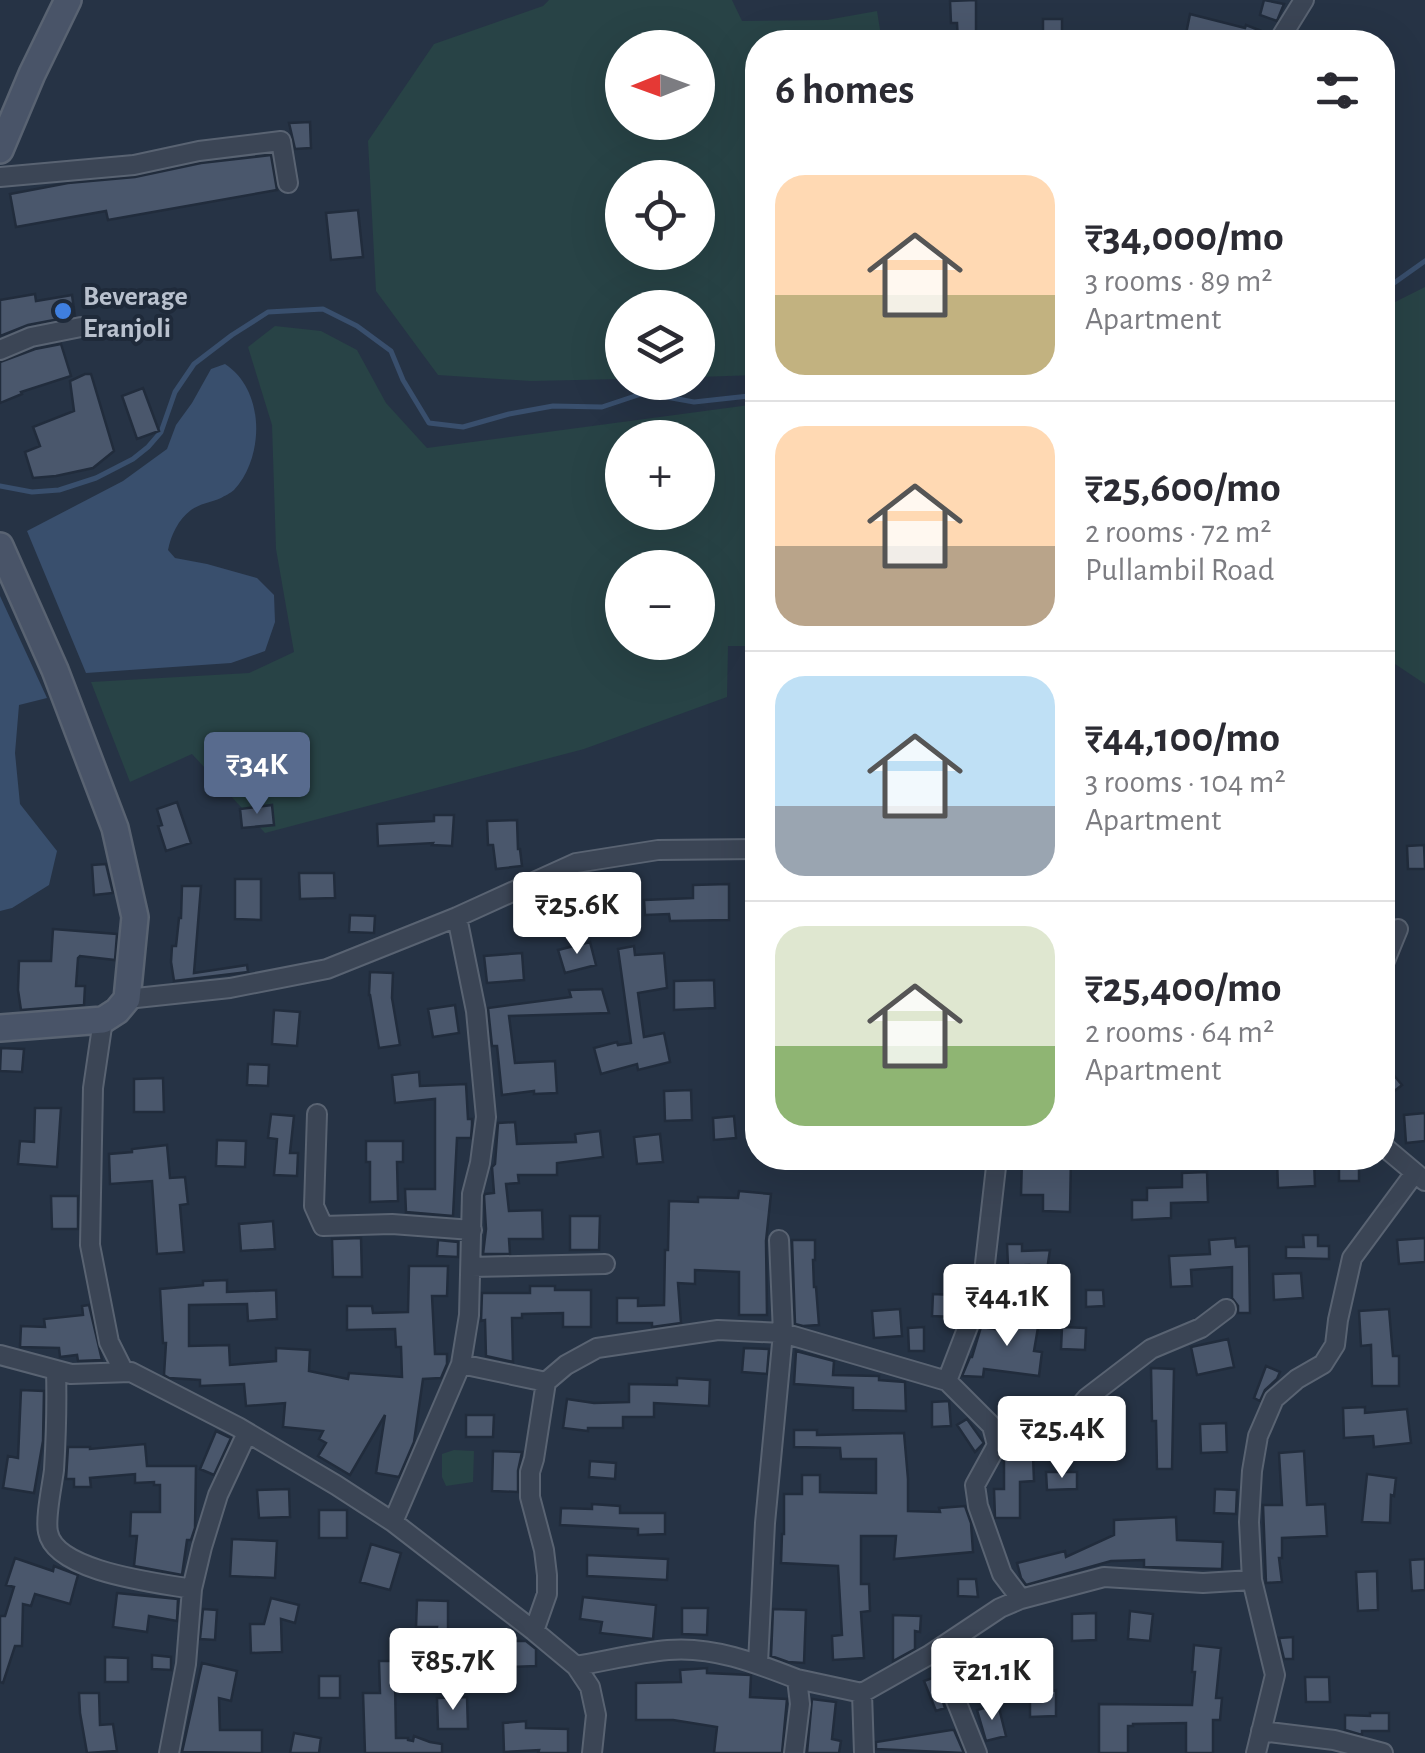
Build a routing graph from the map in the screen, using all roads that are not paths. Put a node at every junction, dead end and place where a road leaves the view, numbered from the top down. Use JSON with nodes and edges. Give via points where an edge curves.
{"nodes":[{"id":1,"x":68,"y":0,"type":"edge"},
{"id":2,"x":1304,"y":0,"type":"edge"},
{"id":3,"x":1285,"y":30,"type":"edge"},
{"id":4,"x":0,"y":150,"type":"edge"},
{"id":5,"x":0,"y":177,"type":"edge"},
{"id":6,"x":288,"y":184,"type":"dead end"},
{"id":7,"x":81,"y":327,"type":"dead end"},
{"id":8,"x":0,"y":350,"type":"edge"},
{"id":9,"x":0,"y":546,"type":"edge"},
{"id":10,"x":745,"y":849,"type":"edge"},
{"id":11,"x":457,"y":917,"type":"junction"},
{"id":12,"x":1398,"y":929,"type":"dead end"},
{"id":13,"x":1395,"y":936,"type":"edge"},
{"id":14,"x":126,"y":999,"type":"junction"},
{"id":15,"x":103,"y":1020,"type":"junction"},
{"id":16,"x":0,"y":1028,"type":"edge"},
{"id":17,"x":317,"y":1114,"type":"dead end"},
{"id":18,"x":1395,"y":1157,"type":"edge"},
{"id":19,"x":996,"y":1170,"type":"edge"},
{"id":20,"x":1420,"y":1178,"type":"edge"},
{"id":21,"x":472,"y":1230,"type":"junction"},
{"id":22,"x":779,"y":1240,"type":"dead end"},
{"id":23,"x":606,"y":1264,"type":"dead end"},
{"id":24,"x":471,"y":1267,"type":"junction"},
{"id":25,"x":1226,"y":1309,"type":"dead end"},
{"id":26,"x":783,"y":1333,"type":"junction"},
{"id":27,"x":0,"y":1354,"type":"edge"},
{"id":28,"x":461,"y":1364,"type":"junction"},
{"id":29,"x":56,"y":1370,"type":"junction"},
{"id":30,"x":124,"y":1372,"type":"junction"},
{"id":31,"x":946,"y":1381,"type":"junction"},
{"id":32,"x":546,"y":1382,"type":"junction"},
{"id":33,"x":247,"y":1433,"type":"junction"},
{"id":34,"x":996,"y":1445,"type":"junction"},
{"id":35,"x":393,"y":1522,"type":"junction"},
{"id":36,"x":1252,"y":1580,"type":"junction"},
{"id":37,"x":192,"y":1589,"type":"junction"},
{"id":38,"x":1022,"y":1599,"type":"junction"},
{"id":39,"x":534,"y":1631,"type":"junction"},
{"id":40,"x":932,"y":1654,"type":"junction"},
{"id":41,"x":758,"y":1663,"type":"junction"},
{"id":42,"x":576,"y":1666,"type":"junction"},
{"id":43,"x":797,"y":1679,"type":"junction"},
{"id":44,"x":862,"y":1694,"type":"junction"},
{"id":45,"x":1261,"y":1731,"type":"junction"},
{"id":46,"x":169,"y":1753,"type":"edge"},
{"id":47,"x":592,"y":1753,"type":"edge"},
{"id":48,"x":794,"y":1753,"type":"edge"},
{"id":49,"x":864,"y":1753,"type":"edge"},
{"id":50,"x":977,"y":1753,"type":"edge"},
{"id":51,"x":1256,"y":1753,"type":"edge"},
{"id":52,"x":1383,"y":1753,"type":"edge"}],
"edges":[{"from":1,"to":4,"type":"street"},
{"from":2,"to":3,"type":"street"},
{"from":5,"to":6,"type":"street","via":[[134,165],[281,141]]},
{"from":7,"to":8,"type":"street"},
{"from":9,"to":14,"type":"street","via":[[114,828],[135,917]]},
{"from":10,"to":11,"type":"street","via":[[658,850],[576,863]]},
{"from":11,"to":14,"type":"street","via":[[327,969]]},
{"from":11,"to":21,"type":"street","via":[[476,1011],[486,1117]]},
{"from":12,"to":13,"type":"street"},
{"from":14,"to":15,"type":"street"},
{"from":15,"to":16,"type":"street"},
{"from":15,"to":30,"type":"street","via":[[92,1088],[90,1245],[110,1342]]},
{"from":17,"to":21,"type":"street","via":[[314,1206],[323,1226]]},
{"from":18,"to":20,"type":"street"},
{"from":19,"to":31,"type":"street","via":[[982,1290]]},
{"from":20,"to":36,"type":"street","via":[[1352,1258],[1335,1345],[1323,1364],[1274,1399],[1258,1436],[1249,1522]]},
{"from":21,"to":24,"type":"street"},
{"from":22,"to":26,"type":"street"},
{"from":23,"to":24,"type":"street"},
{"from":24,"to":28,"type":"street"},
{"from":25,"to":34,"type":"street","via":[[1151,1350],[1087,1398],[1060,1430],[1026,1445]]},
{"from":26,"to":31,"type":"street"},
{"from":26,"to":32,"type":"street","via":[[718,1330],[597,1348]]},
{"from":26,"to":41,"type":"street"},
{"from":27,"to":29,"type":"street"},
{"from":28,"to":32,"type":"street"},
{"from":28,"to":35,"type":"street"},
{"from":29,"to":30,"type":"street"},
{"from":29,"to":37,"type":"street","via":[[47,1534],[60,1552],[86,1567]]},
{"from":30,"to":33,"type":"street"},
{"from":31,"to":34,"type":"street","via":[[992,1426]]},
{"from":32,"to":39,"type":"street","via":[[530,1472],[547,1575]]},
{"from":33,"to":35,"type":"street"},
{"from":33,"to":37,"type":"street","via":[[218,1496]]},
{"from":34,"to":38,"type":"street","via":[[976,1485],[978,1506],[1002,1574]]},
{"from":35,"to":39,"type":"street"},
{"from":36,"to":38,"type":"street","via":[[1104,1577]]},
{"from":36,"to":45,"type":"street","via":[[1275,1676]]},
{"from":37,"to":46,"type":"street"},
{"from":38,"to":40,"type":"street"},
{"from":39,"to":42,"type":"street"},
{"from":40,"to":44,"type":"street"},
{"from":40,"to":50,"type":"street","via":[[942,1654]]},
{"from":41,"to":42,"type":"street","via":[[671,1650]]},
{"from":41,"to":43,"type":"street"},
{"from":42,"to":47,"type":"street","via":[[590,1687],[596,1715]]},
{"from":43,"to":44,"type":"street"},
{"from":43,"to":48,"type":"street"},
{"from":44,"to":49,"type":"street"},
{"from":45,"to":51,"type":"street"},
{"from":45,"to":52,"type":"street"}]}
